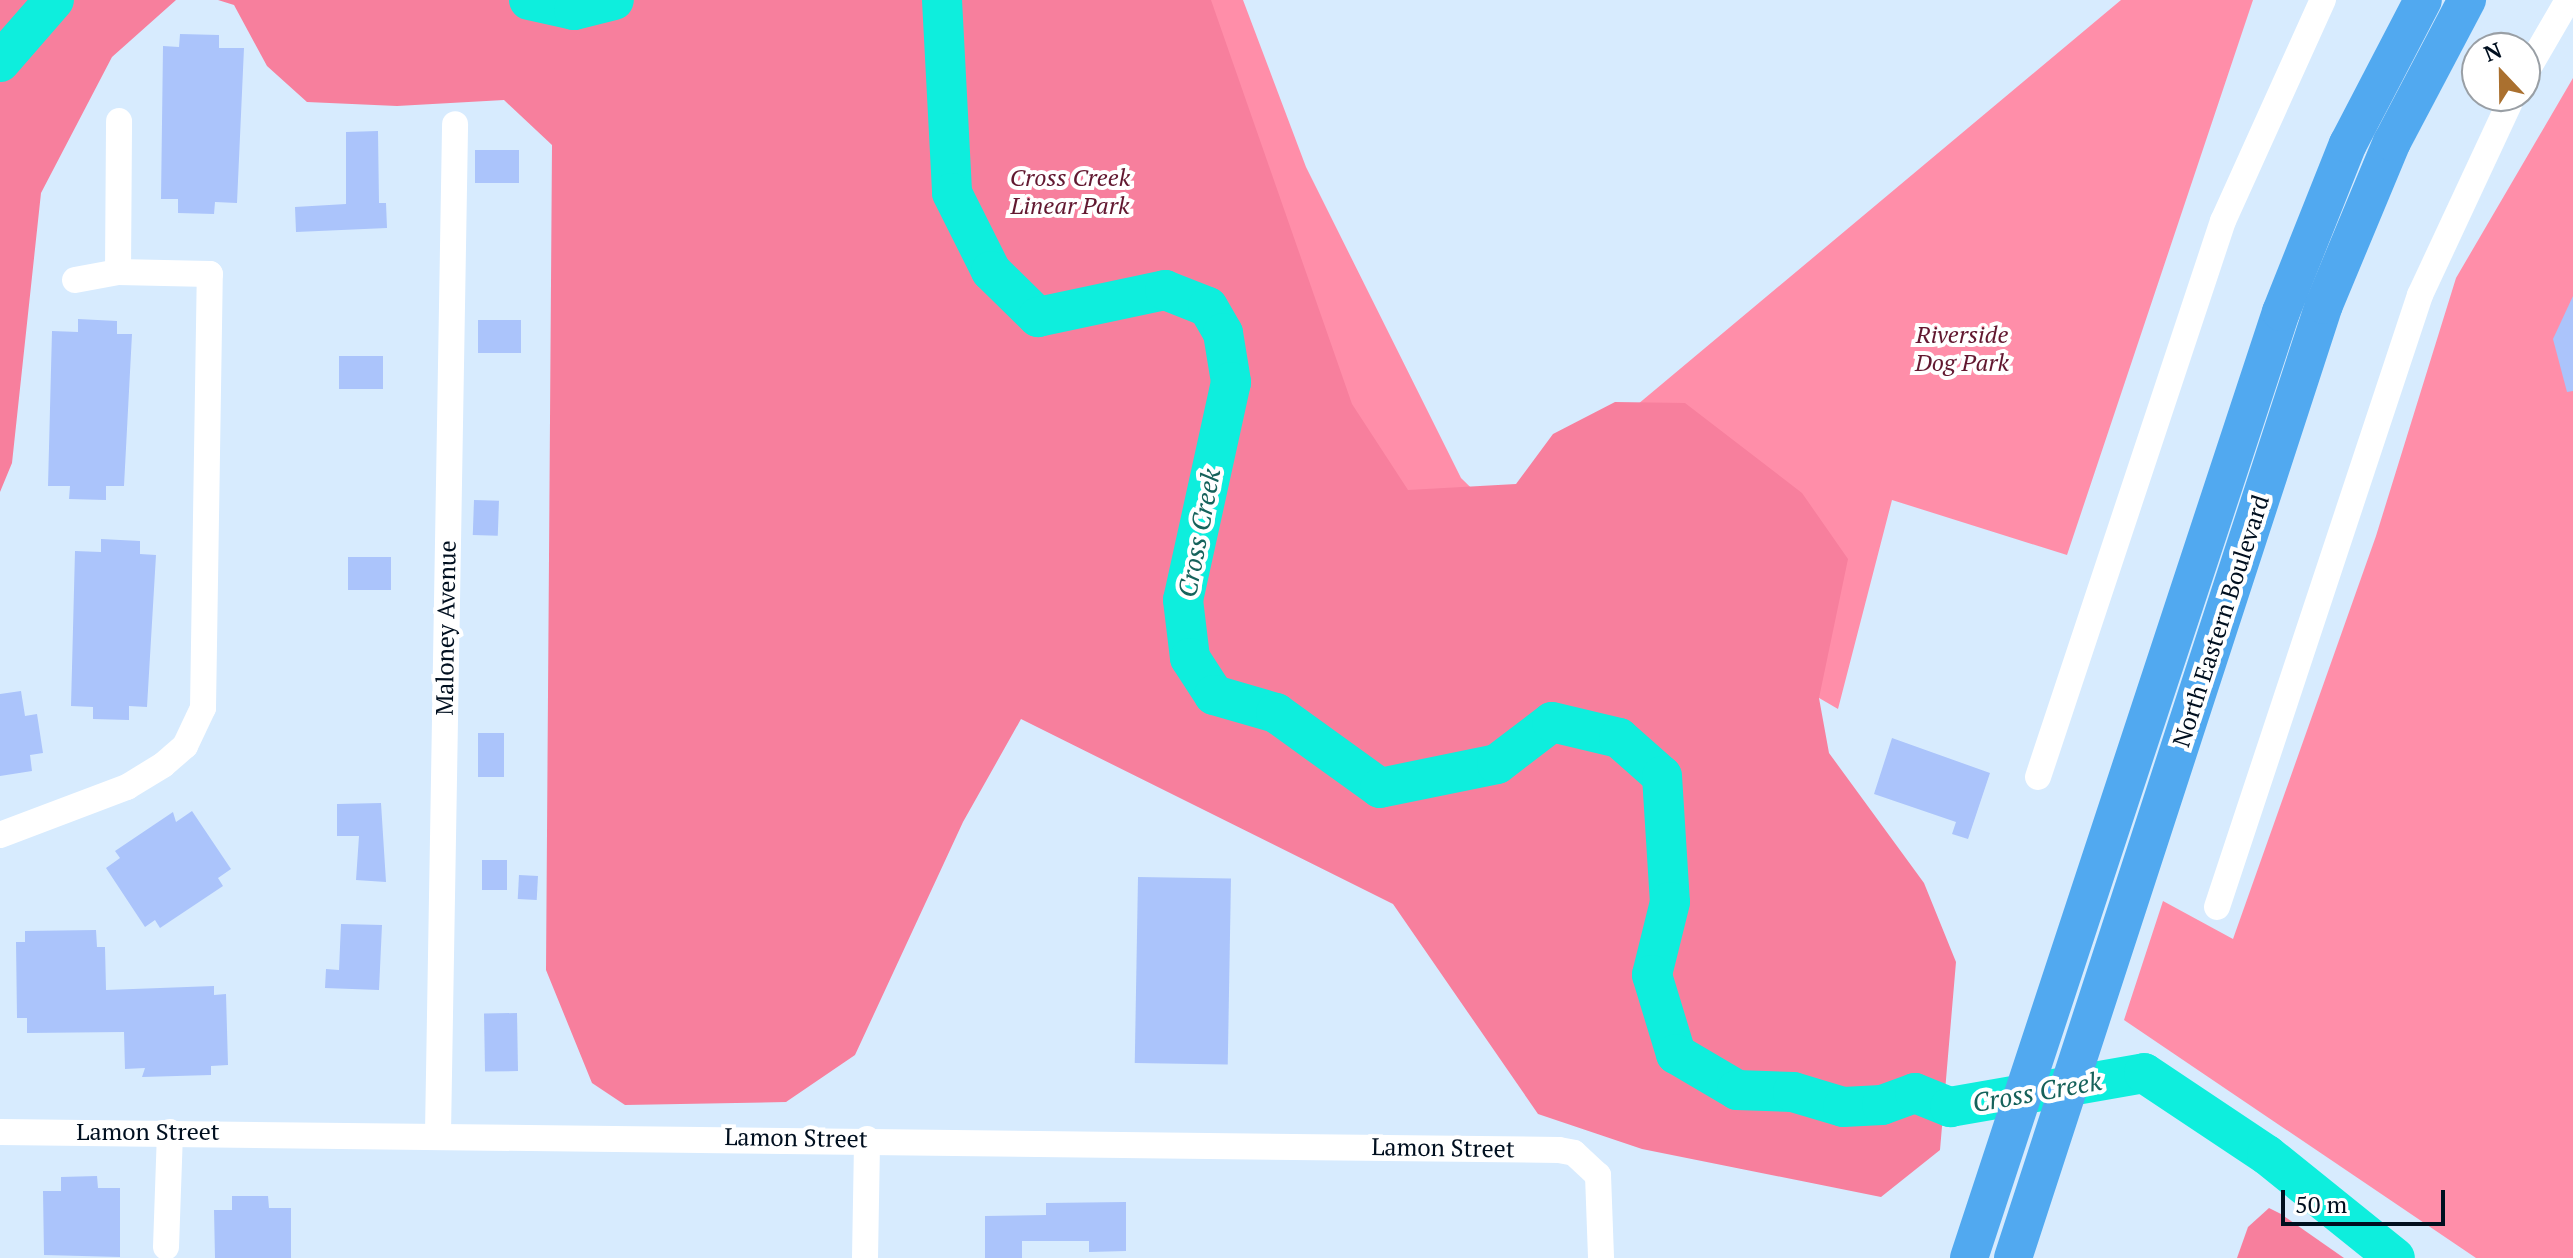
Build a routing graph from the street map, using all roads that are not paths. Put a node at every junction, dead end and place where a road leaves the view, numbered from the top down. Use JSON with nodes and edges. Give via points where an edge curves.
{"nodes":[{"id":1,"x":2323,"y":0,"type":"edge"},
{"id":2,"x":2423,"y":0,"type":"edge"},
{"id":3,"x":2467,"y":0,"type":"edge"},
{"id":4,"x":2568,"y":0,"type":"edge"},
{"id":5,"x":2541,"y":46,"type":"edge"},
{"id":6,"x":2506,"y":112,"type":"edge"},
{"id":7,"x":119,"y":121,"type":"dead end"},
{"id":8,"x":455,"y":124,"type":"dead end"},
{"id":9,"x":118,"y":272,"type":"junction"},
{"id":10,"x":75,"y":280,"type":"dead end"},
{"id":11,"x":2038,"y":777,"type":"dead end"},
{"id":12,"x":0,"y":835,"type":"edge"},
{"id":13,"x":2217,"y":907,"type":"dead end"},
{"id":14,"x":0,"y":1132,"type":"edge"},
{"id":15,"x":170,"y":1132,"type":"junction"},
{"id":16,"x":438,"y":1133,"type":"junction"},
{"id":17,"x":867,"y":1139,"type":"junction"},
{"id":18,"x":1974,"y":1243,"type":"edge"},
{"id":19,"x":166,"y":1247,"type":"dead end"},
{"id":20,"x":2016,"y":1249,"type":"edge"},
{"id":21,"x":865,"y":1258,"type":"edge"},
{"id":22,"x":1601,"y":1258,"type":"edge"}],
"edges":[{"from":1,"to":11,"type":"street","via":[[2223,221]]},
{"from":2,"to":18,"type":"highway","name":"North Eastern Boulevard","via":[[2348,144],[2300,260]]},
{"from":3,"to":20,"type":"highway","name":"North Eastern Boulevard","via":[[2392,142],[2324,305]]},
{"from":4,"to":5,"type":"street"},
{"from":6,"to":13,"type":"street","via":[[2420,295]]},
{"from":7,"to":9,"type":"street"},
{"from":8,"to":16,"type":"street","name":"Maloney Avenue"},
{"from":9,"to":10,"type":"street"},
{"from":9,"to":12,"type":"street","via":[[210,274],[203,708],[185,746],[163,765],[127,787]]},
{"from":14,"to":15,"type":"street","name":"Lamon Street"},
{"from":15,"to":16,"type":"street","name":"Lamon Street"},
{"from":15,"to":19,"type":"street"},
{"from":16,"to":17,"type":"street","name":"Lamon Street"},
{"from":17,"to":21,"type":"street"},
{"from":17,"to":22,"type":"street","name":"Lamon Street","via":[[1559,1150],[1588,1163],[1602,1190]]}]}
